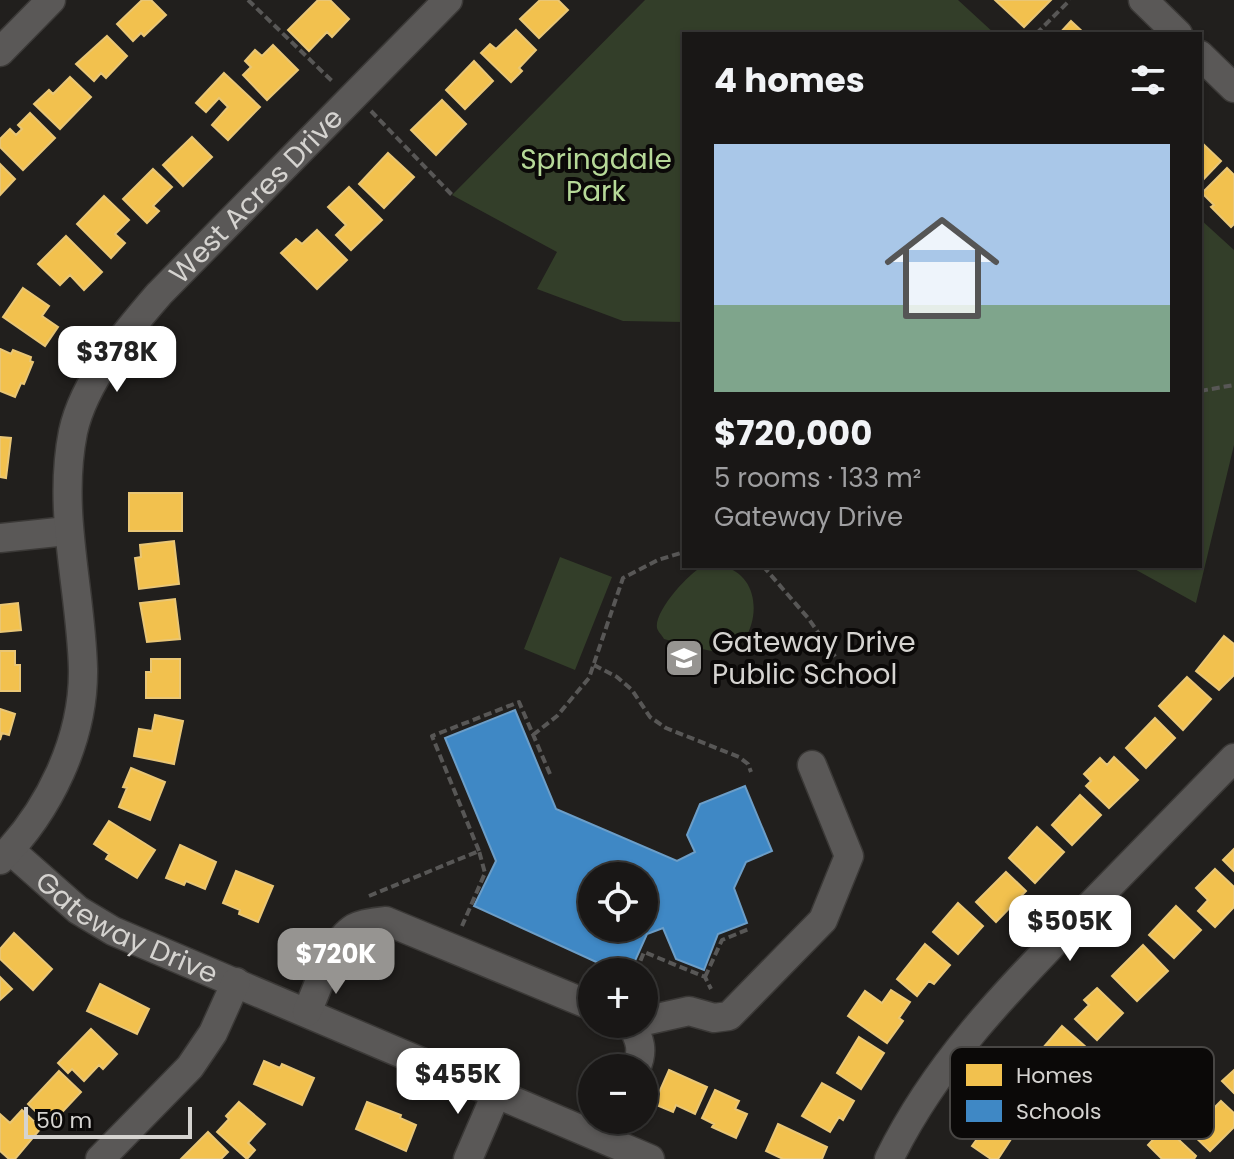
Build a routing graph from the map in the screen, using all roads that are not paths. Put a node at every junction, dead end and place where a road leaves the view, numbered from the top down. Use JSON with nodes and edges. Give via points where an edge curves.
{"nodes":[{"id":1,"x":51,"y":0,"type":"edge"},
{"id":2,"x":448,"y":0,"type":"edge"},
{"id":3,"x":1143,"y":0,"type":"edge"},
{"id":4,"x":1176,"y":32,"type":"edge"},
{"id":5,"x":0,"y":52,"type":"edge"},
{"id":6,"x":1202,"y":57,"type":"edge"},
{"id":7,"x":1234,"y":88,"type":"edge"},
{"id":8,"x":67,"y":531,"type":"junction"},
{"id":9,"x":0,"y":538,"type":"edge"},
{"id":10,"x":1234,"y":758,"type":"edge"},
{"id":11,"x":812,"y":765,"type":"dead end"},
{"id":12,"x":5,"y":855,"type":"edge"},
{"id":13,"x":236,"y":982,"type":"junction"},
{"id":14,"x":578,"y":1000,"type":"edge"},
{"id":15,"x":307,"y":1012,"type":"junction"},
{"id":16,"x":658,"y":1018,"type":"edge"},
{"id":17,"x":961,"y":1047,"type":"edge"},
{"id":18,"x":950,"y":1062,"type":"edge"},
{"id":19,"x":496,"y":1094,"type":"junction"},
{"id":20,"x":578,"y":1120,"type":"edge"},
{"id":21,"x":615,"y":1134,"type":"edge"},
{"id":22,"x":100,"y":1159,"type":"edge"},
{"id":23,"x":468,"y":1159,"type":"edge"},
{"id":24,"x":650,"y":1159,"type":"edge"},
{"id":25,"x":889,"y":1159,"type":"edge"}],
"edges":[{"from":1,"to":5,"type":"street"},
{"from":2,"to":8,"type":"street","name":"West Acres Drive","via":[[121,338],[74,429]]},
{"from":3,"to":4,"type":"street"},
{"from":6,"to":7,"type":"street"},
{"from":8,"to":9,"type":"street"},
{"from":8,"to":12,"type":"street","name":"West Acres Drive","via":[[83,670],[76,726],[39,813]]},
{"from":10,"to":17,"type":"street","via":[[992,1006]]},
{"from":11,"to":16,"type":"street","via":[[849,856],[823,920],[729,1016],[689,1011]]},
{"from":12,"to":13,"type":"street","name":"Gateway Drive","via":[[101,924]]},
{"from":13,"to":15,"type":"street","name":"Gateway Drive"},
{"from":13,"to":22,"type":"street","via":[[213,1033],[190,1067]]},
{"from":14,"to":15,"type":"street","via":[[386,921],[355,927],[344,938]]},
{"from":15,"to":19,"type":"street","name":"Gateway Drive"},
{"from":18,"to":25,"type":"street"},
{"from":19,"to":20,"type":"street","name":"Gateway Drive"},
{"from":19,"to":23,"type":"street"},
{"from":21,"to":24,"type":"street","name":"Gateway Drive"}]}
